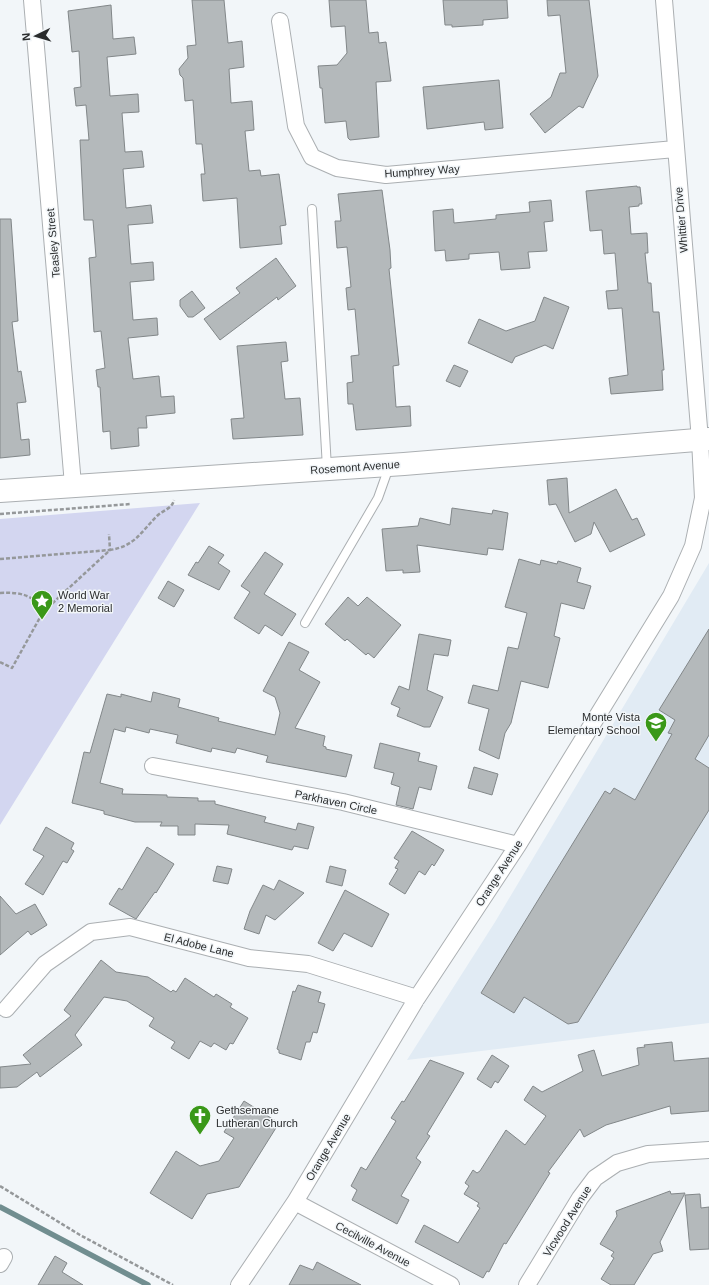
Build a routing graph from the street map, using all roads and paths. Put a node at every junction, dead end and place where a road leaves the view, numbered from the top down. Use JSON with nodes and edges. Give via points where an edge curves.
{"nodes":[{"id":1,"x":32,"y":0,"type":"edge"},
{"id":2,"x":664,"y":0,"type":"edge"},
{"id":3,"x":280,"y":21,"type":"dead end"},
{"id":4,"x":675,"y":149,"type":"junction"},
{"id":5,"x":312,"y":209,"type":"dead end"},
{"id":6,"x":705,"y":439,"type":"edge"},
{"id":7,"x":390,"y":465,"type":"junction"},
{"id":8,"x":327,"y":468,"type":"junction"},
{"id":9,"x":73,"y":485,"type":"junction"},
{"id":10,"x":0,"y":491,"type":"edge"},
{"id":11,"x":181,"y":500,"type":"dead end"},
{"id":12,"x":167,"y":501,"type":"dead end"},
{"id":13,"x":138,"y":504,"type":"dead end"},
{"id":14,"x":173,"y":505,"type":"dead end"},
{"id":15,"x":0,"y":514,"type":"edge"},
{"id":16,"x":109,"y":534,"type":"dead end"},
{"id":17,"x":110,"y":550,"type":"junction"},
{"id":18,"x":0,"y":559,"type":"edge"},
{"id":19,"x":0,"y":593,"type":"edge"},
{"id":20,"x":46,"y":608,"type":"junction"},
{"id":21,"x":305,"y":623,"type":"dead end"},
{"id":22,"x":0,"y":662,"type":"edge"},
{"id":23,"x":152,"y":766,"type":"dead end"},
{"id":24,"x":518,"y":845,"type":"junction"},
{"id":25,"x":417,"y":998,"type":"junction"},
{"id":26,"x":6,"y":1009,"type":"dead end"},
{"id":27,"x":709,"y":1150,"type":"edge"},
{"id":28,"x":0,"y":1186,"type":"edge"},
{"id":29,"x":295,"y":1202,"type":"junction"},
{"id":30,"x":173,"y":1285,"type":"edge"},
{"id":31,"x":239,"y":1285,"type":"edge"},
{"id":32,"x":450,"y":1285,"type":"edge"},
{"id":33,"x":528,"y":1285,"type":"edge"}],
"edges":[{"from":1,"to":9,"type":"street","name":"Teasley Street"},
{"from":2,"to":4,"type":"street","name":"Whittier Drive"},
{"from":3,"to":4,"type":"street","name":"Humphrey Way","via":[[296,126],[312,157],[337,168],[386,174]]},
{"from":4,"to":6,"type":"street","name":"Whittier Drive"},
{"from":5,"to":8,"type":"lane"},
{"from":6,"to":7,"type":"street","name":"Rosemont Avenue"},
{"from":6,"to":24,"type":"street","name":"Orange Avenue","via":[[703,498],[693,546],[671,596]]},
{"from":7,"to":8,"type":"street","name":"Rosemont Avenue"},
{"from":7,"to":21,"type":"lane","via":[[378,498]]},
{"from":8,"to":9,"type":"street","name":"Rosemont Avenue"},
{"from":9,"to":10,"type":"street","name":"Rosemont Avenue"},
{"from":11,"to":12,"type":"path"},
{"from":13,"to":15,"type":"path"},
{"from":14,"to":17,"type":"path","via":[[157,516],[142,535],[123,548]]},
{"from":16,"to":17,"type":"path"},
{"from":17,"to":18,"type":"path"},
{"from":17,"to":20,"type":"path"},
{"from":19,"to":20,"type":"path","via":[[18,592],[31,597]]},
{"from":20,"to":22,"type":"path","via":[[12,668]]},
{"from":23,"to":24,"type":"street","name":"Parkhaven Circle","via":[[343,802]]},
{"from":24,"to":25,"type":"street","name":"Orange Avenue"},
{"from":25,"to":26,"type":"street","name":"El Adobe Lane","via":[[308,964],[249,958],[130,927],[91,932],[45,964]]},
{"from":25,"to":29,"type":"street","name":"Orange Avenue"},
{"from":27,"to":33,"type":"street","name":"Vicwood Avenue","via":[[648,1154],[617,1163],[595,1178],[580,1198]]},
{"from":28,"to":30,"type":"path","via":[[80,1235]]},
{"from":29,"to":31,"type":"street","name":"Orange Avenue"},
{"from":29,"to":32,"type":"street","name":"Cecilville Avenue"}]}
